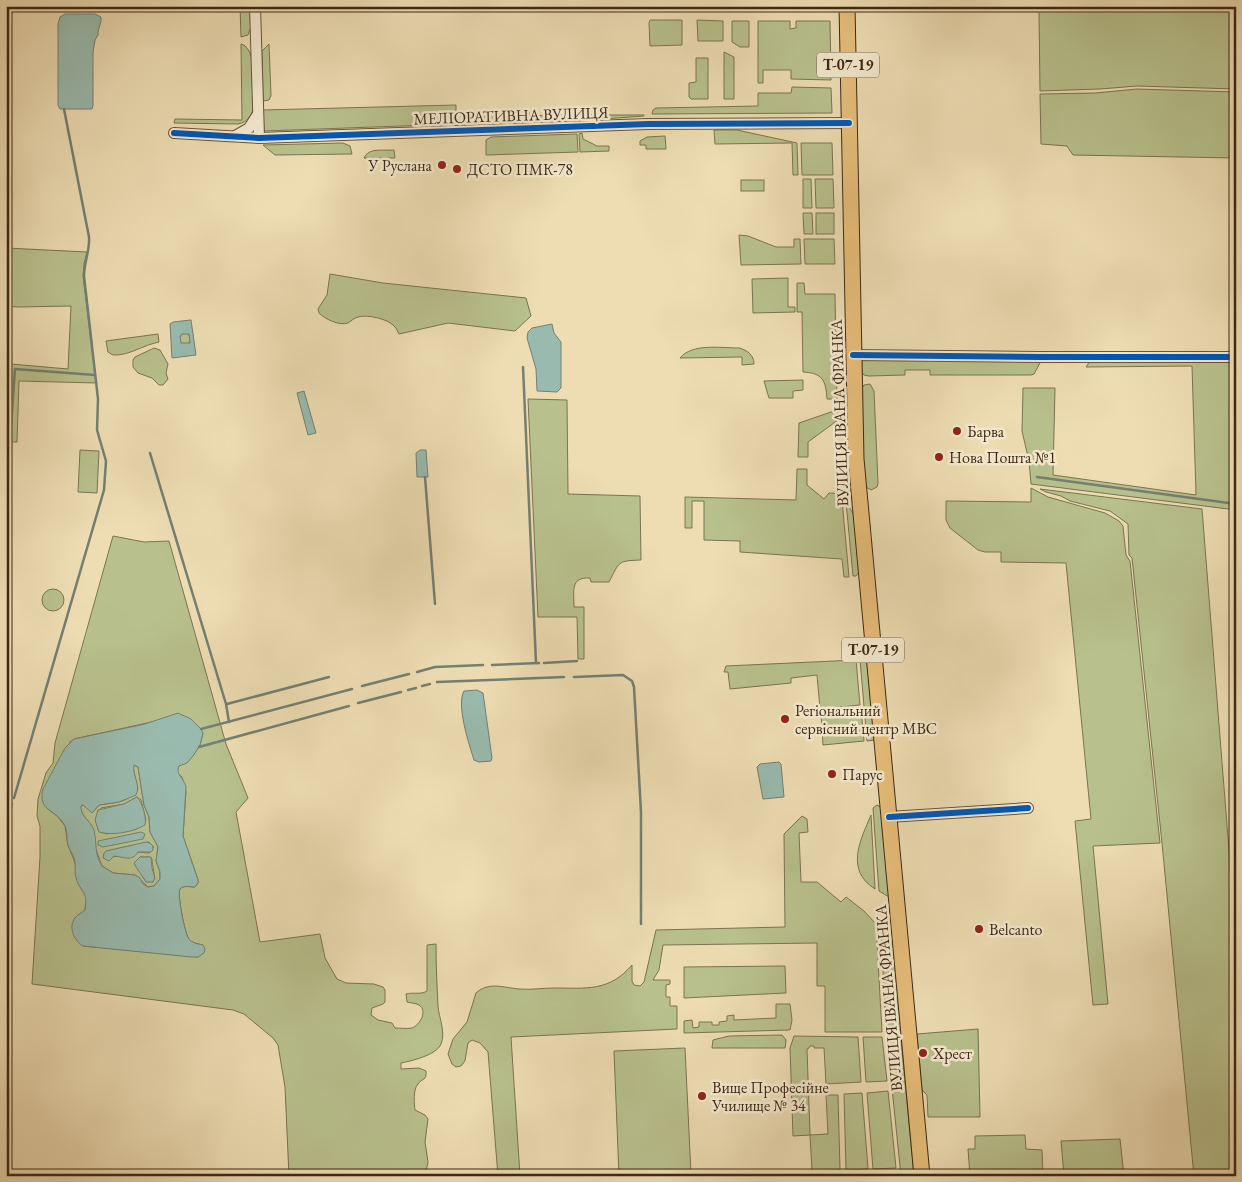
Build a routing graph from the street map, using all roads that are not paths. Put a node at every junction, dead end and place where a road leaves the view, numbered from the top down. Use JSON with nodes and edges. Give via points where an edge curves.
{"nodes":[{"id":1,"x":255,"y":6,"type":"edge"},
{"id":2,"x":847,"y":6,"type":"edge"},
{"id":3,"x":258,"y":113,"type":"junction"},
{"id":4,"x":849,"y":123,"type":"junction"},
{"id":5,"x":174,"y":132,"type":"dead end"},
{"id":6,"x":234,"y":136,"type":"junction"},
{"id":7,"x":259,"y":138,"type":"junction"},
{"id":8,"x":853,"y":355,"type":"junction"},
{"id":9,"x":1236,"y":357,"type":"edge"},
{"id":10,"x":1028,"y":808,"type":"dead end"},
{"id":11,"x":889,"y":817,"type":"junction"},
{"id":12,"x":922,"y":1176,"type":"edge"}],
"edges":[{"from":1,"to":3,"type":"street"},
{"from":2,"to":4,"type":"main road","name":"ВУЛИЦЯ ІВАНА ФРАНКА","number":"Т-07-19"},
{"from":3,"to":6,"type":"street","via":[[249,128]]},
{"from":3,"to":7,"type":"street"},
{"from":4,"to":7,"type":"street","name":"МЕЛІОРАТИВНА ВУЛИЦЯ","via":[[648,124]]},
{"from":4,"to":8,"type":"main road","name":"ВУЛИЦЯ ІВАНА ФРАНКА","number":"Т-07-19"},
{"from":5,"to":6,"type":"street","name":"МЕЛІОРАТИВНА ВУЛИЦЯ"},
{"from":6,"to":7,"type":"street","name":"МЕЛІОРАТИВНА ВУЛИЦЯ"},
{"from":8,"to":9,"type":"street"},
{"from":8,"to":11,"type":"main road","name":"ВУЛИЦЯ ІВАНА ФРАНКА","number":"Т-07-19","via":[[856,459]]},
{"from":10,"to":11,"type":"street"},
{"from":11,"to":12,"type":"main road","name":"ВУЛИЦЯ ІВАНА ФРАНКА","number":"Т-07-19"}]}
